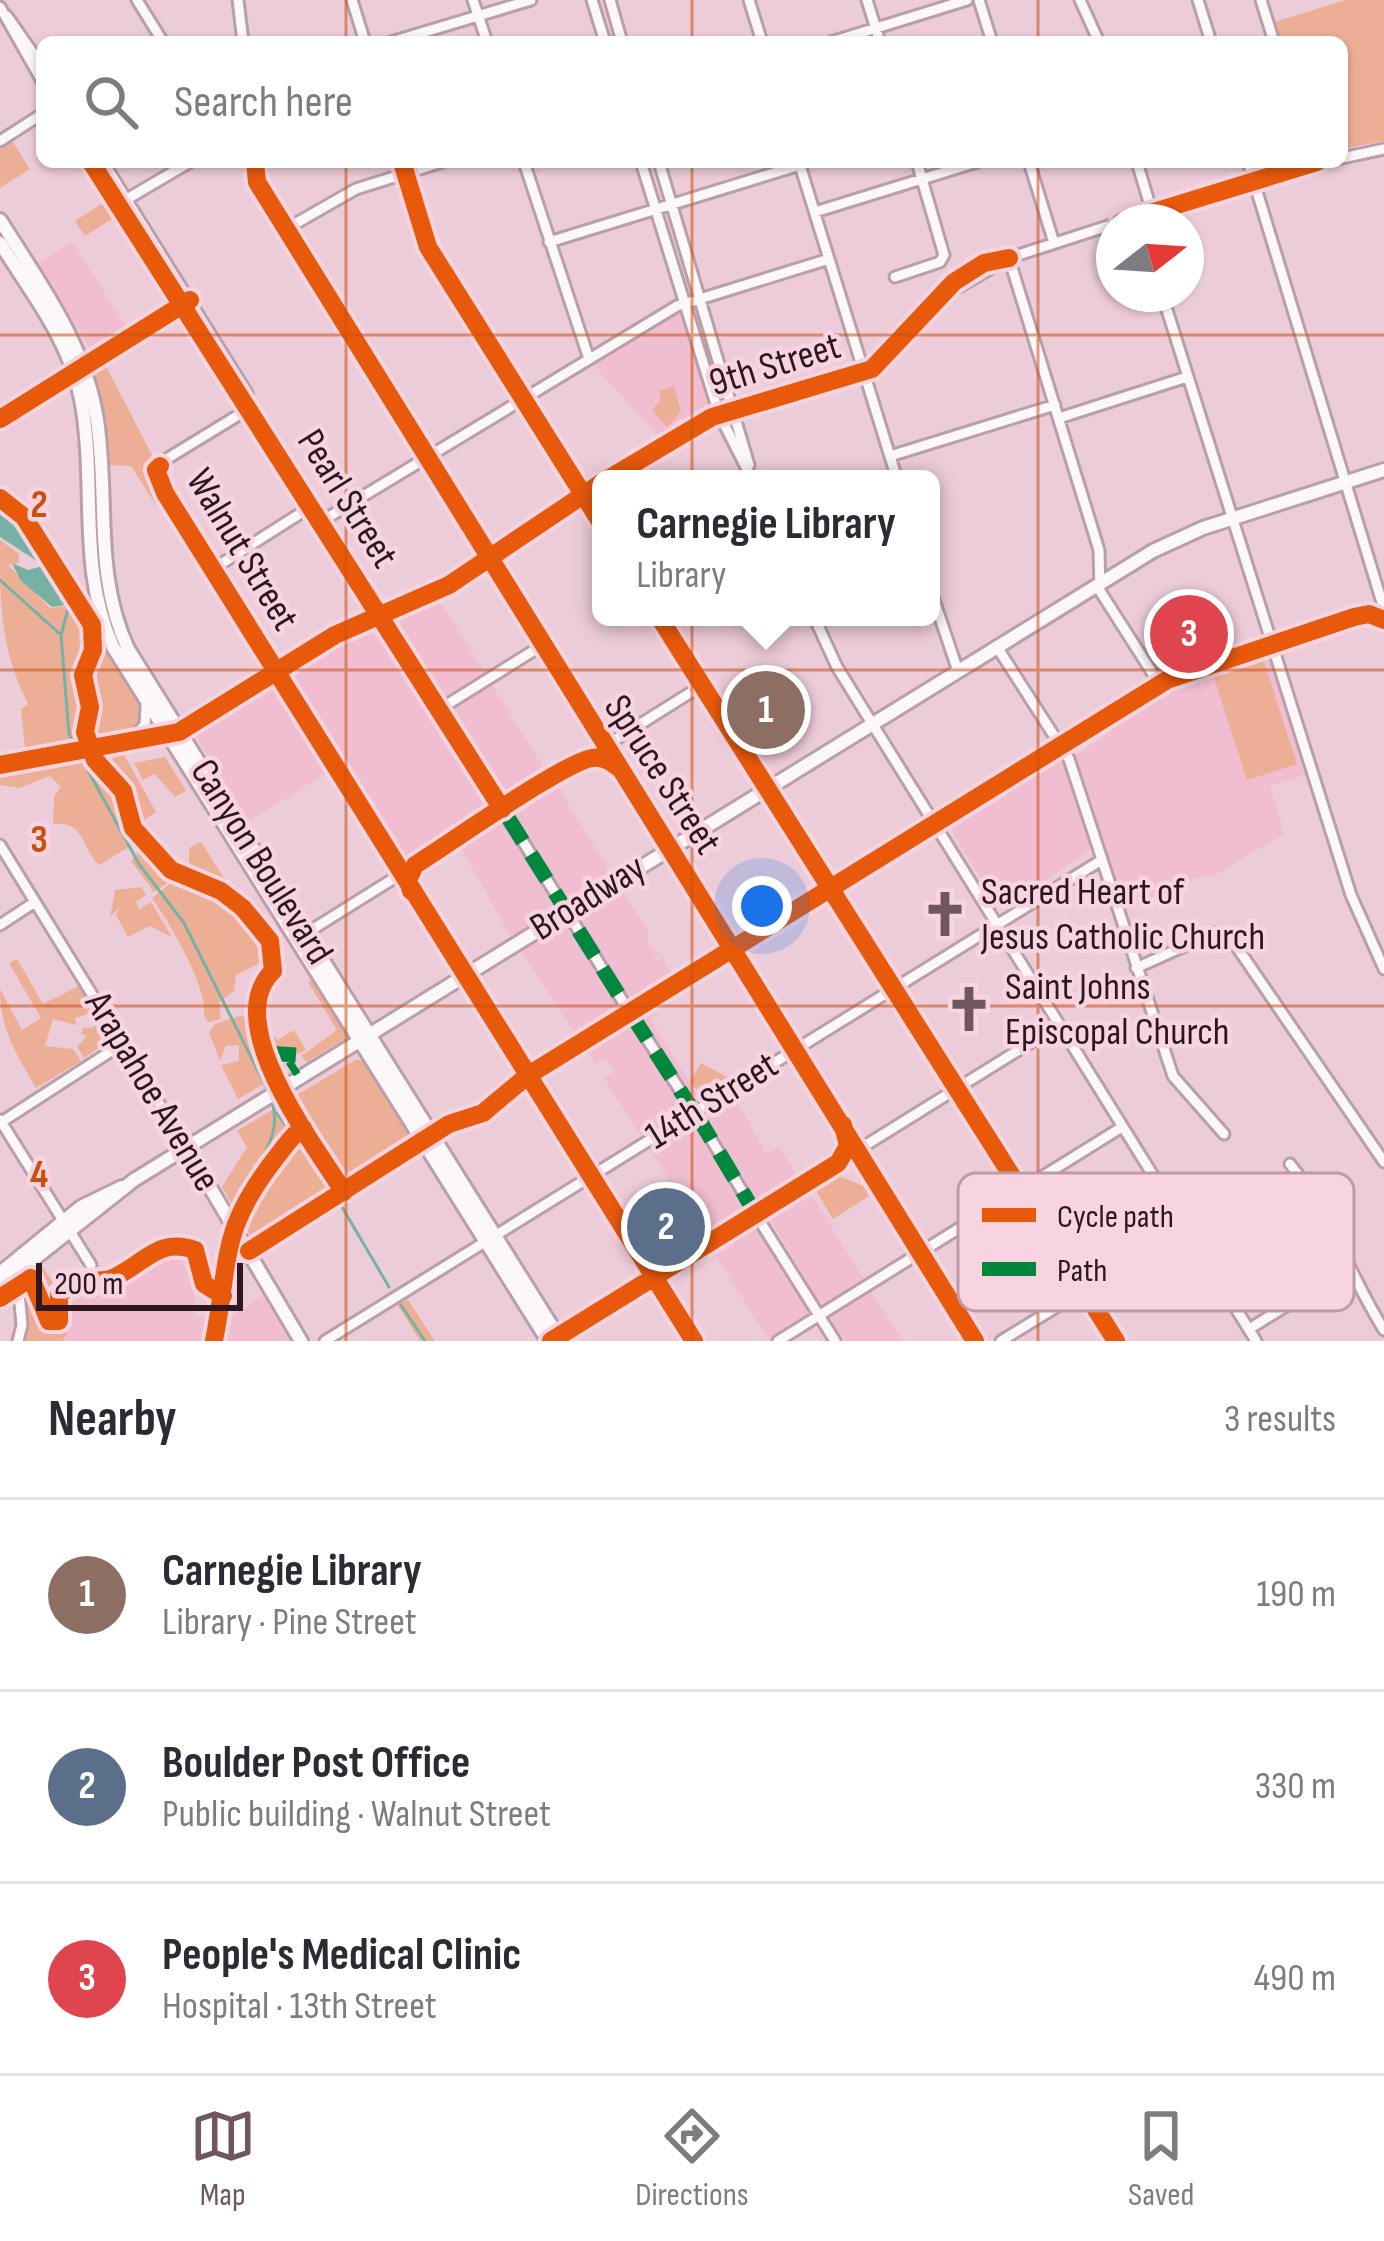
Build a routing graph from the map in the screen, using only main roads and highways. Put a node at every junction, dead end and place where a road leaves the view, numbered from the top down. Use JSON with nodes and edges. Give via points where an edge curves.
{"nodes":[{"id":1,"x":0,"y":220,"type":"edge"},
{"id":2,"x":0,"y":243,"type":"edge"},
{"id":3,"x":80,"y":370,"type":"junction"},
{"id":4,"x":1384,"y":470,"type":"edge"},
{"id":5,"x":173,"y":734,"type":"junction"},
{"id":6,"x":365,"y":1038,"type":"junction"},
{"id":7,"x":186,"y":1148,"type":"junction"},
{"id":8,"x":65,"y":1224,"type":"junction"},
{"id":9,"x":0,"y":1273,"type":"edge"},
{"id":10,"x":0,"y":1286,"type":"edge"},
{"id":11,"x":554,"y":1340,"type":"edge"},
{"id":12,"x":301,"y":1341,"type":"edge"}],
"edges":[{"from":1,"to":3,"type":"main road","name":"Canyon Boulevard","via":[[62,319]]},
{"from":2,"to":3,"type":"main road","name":"Canyon Boulevard"},
{"from":3,"to":5,"type":"main road","name":"Canyon Boulevard","via":[[99,438],[107,592]]},
{"from":3,"to":5,"type":"main road","name":"Canyon Boulevard","via":[[92,583],[113,647]]},
{"from":4,"to":6,"type":"main road","name":"Broadway","via":[[1170,541]]},
{"from":5,"to":6,"type":"main road","name":"Canyon Boulevard"},
{"from":5,"to":6,"type":"main road","name":"Canyon Boulevard"},
{"from":6,"to":7,"type":"main road","name":"Broadway"},
{"from":6,"to":11,"type":"main road","name":"Canyon Boulevard"},
{"from":7,"to":8,"type":"main road","name":"Broadway"},
{"from":7,"to":12,"type":"main road","name":"Arapahoe Avenue"},
{"from":8,"to":9,"type":"main road","name":"Broadway"},
{"from":8,"to":10,"type":"main road","name":"Broadway"}]}
